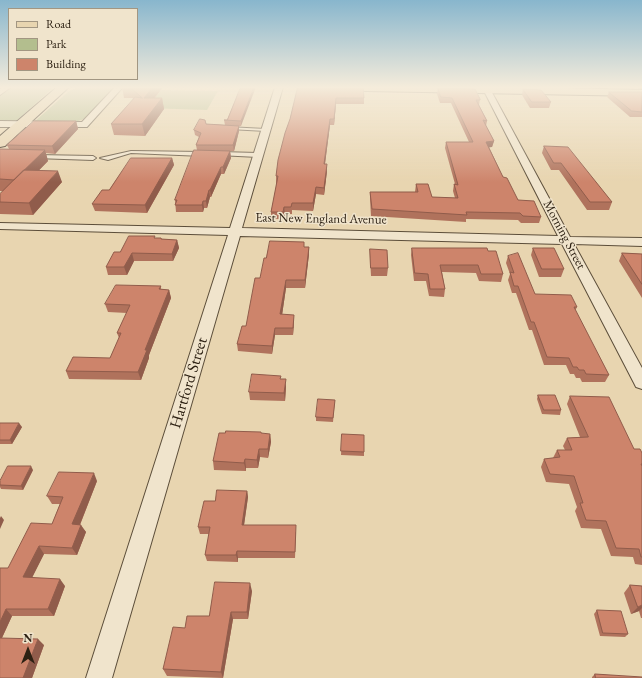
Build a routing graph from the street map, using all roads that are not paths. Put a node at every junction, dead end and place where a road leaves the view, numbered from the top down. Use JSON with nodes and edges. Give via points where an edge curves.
{"nodes":[{"id":1,"x":28,"y":119,"type":"edge"},
{"id":2,"x":90,"y":119,"type":"edge"},
{"id":3,"x":270,"y":119,"type":"edge"},
{"id":4,"x":502,"y":119,"type":"edge"},
{"id":5,"x":0,"y":124,"type":"edge"},
{"id":6,"x":22,"y":124,"type":"junction"},
{"id":7,"x":225,"y":128,"type":"edge"},
{"id":8,"x":266,"y":130,"type":"junction"},
{"id":9,"x":0,"y":142,"type":"edge"},
{"id":10,"x":208,"y":154,"type":"edge"},
{"id":11,"x":215,"y":154,"type":"edge"},
{"id":12,"x":258,"y":155,"type":"junction"},
{"id":13,"x":33,"y":157,"type":"edge"},
{"id":14,"x":93,"y":158,"type":"dead end"},
{"id":15,"x":103,"y":158,"type":"dead end"},
{"id":16,"x":0,"y":226,"type":"edge"},
{"id":17,"x":235,"y":232,"type":"junction"},
{"id":18,"x":566,"y":240,"type":"junction"},
{"id":19,"x":642,"y":242,"type":"edge"},
{"id":20,"x":642,"y":383,"type":"edge"},
{"id":21,"x":99,"y":678,"type":"edge"}],
"edges":[{"from":1,"to":6,"type":"main road"},
{"from":2,"to":6,"type":"street","via":[[84,125]]},
{"from":3,"to":8,"type":"street","name":"Hartford Street"},
{"from":4,"to":18,"type":"street","name":"Morning Street"},
{"from":5,"to":6,"type":"street"},
{"from":6,"to":9,"type":"main road"},
{"from":7,"to":8,"type":"lane"},
{"from":8,"to":12,"type":"street","name":"Hartford Street"},
{"from":10,"to":15,"type":"lane","via":[[131,152]]},
{"from":11,"to":12,"type":"lane"},
{"from":12,"to":17,"type":"street","name":"Hartford Street"},
{"from":13,"to":14,"type":"lane"},
{"from":16,"to":17,"type":"street","name":"East New England Avenue"},
{"from":17,"to":18,"type":"street","name":"East New England Avenue"},
{"from":17,"to":21,"type":"street","name":"Hartford Street"},
{"from":18,"to":19,"type":"street","name":"East New England Avenue"},
{"from":18,"to":20,"type":"street","name":"Morning Street"}]}
